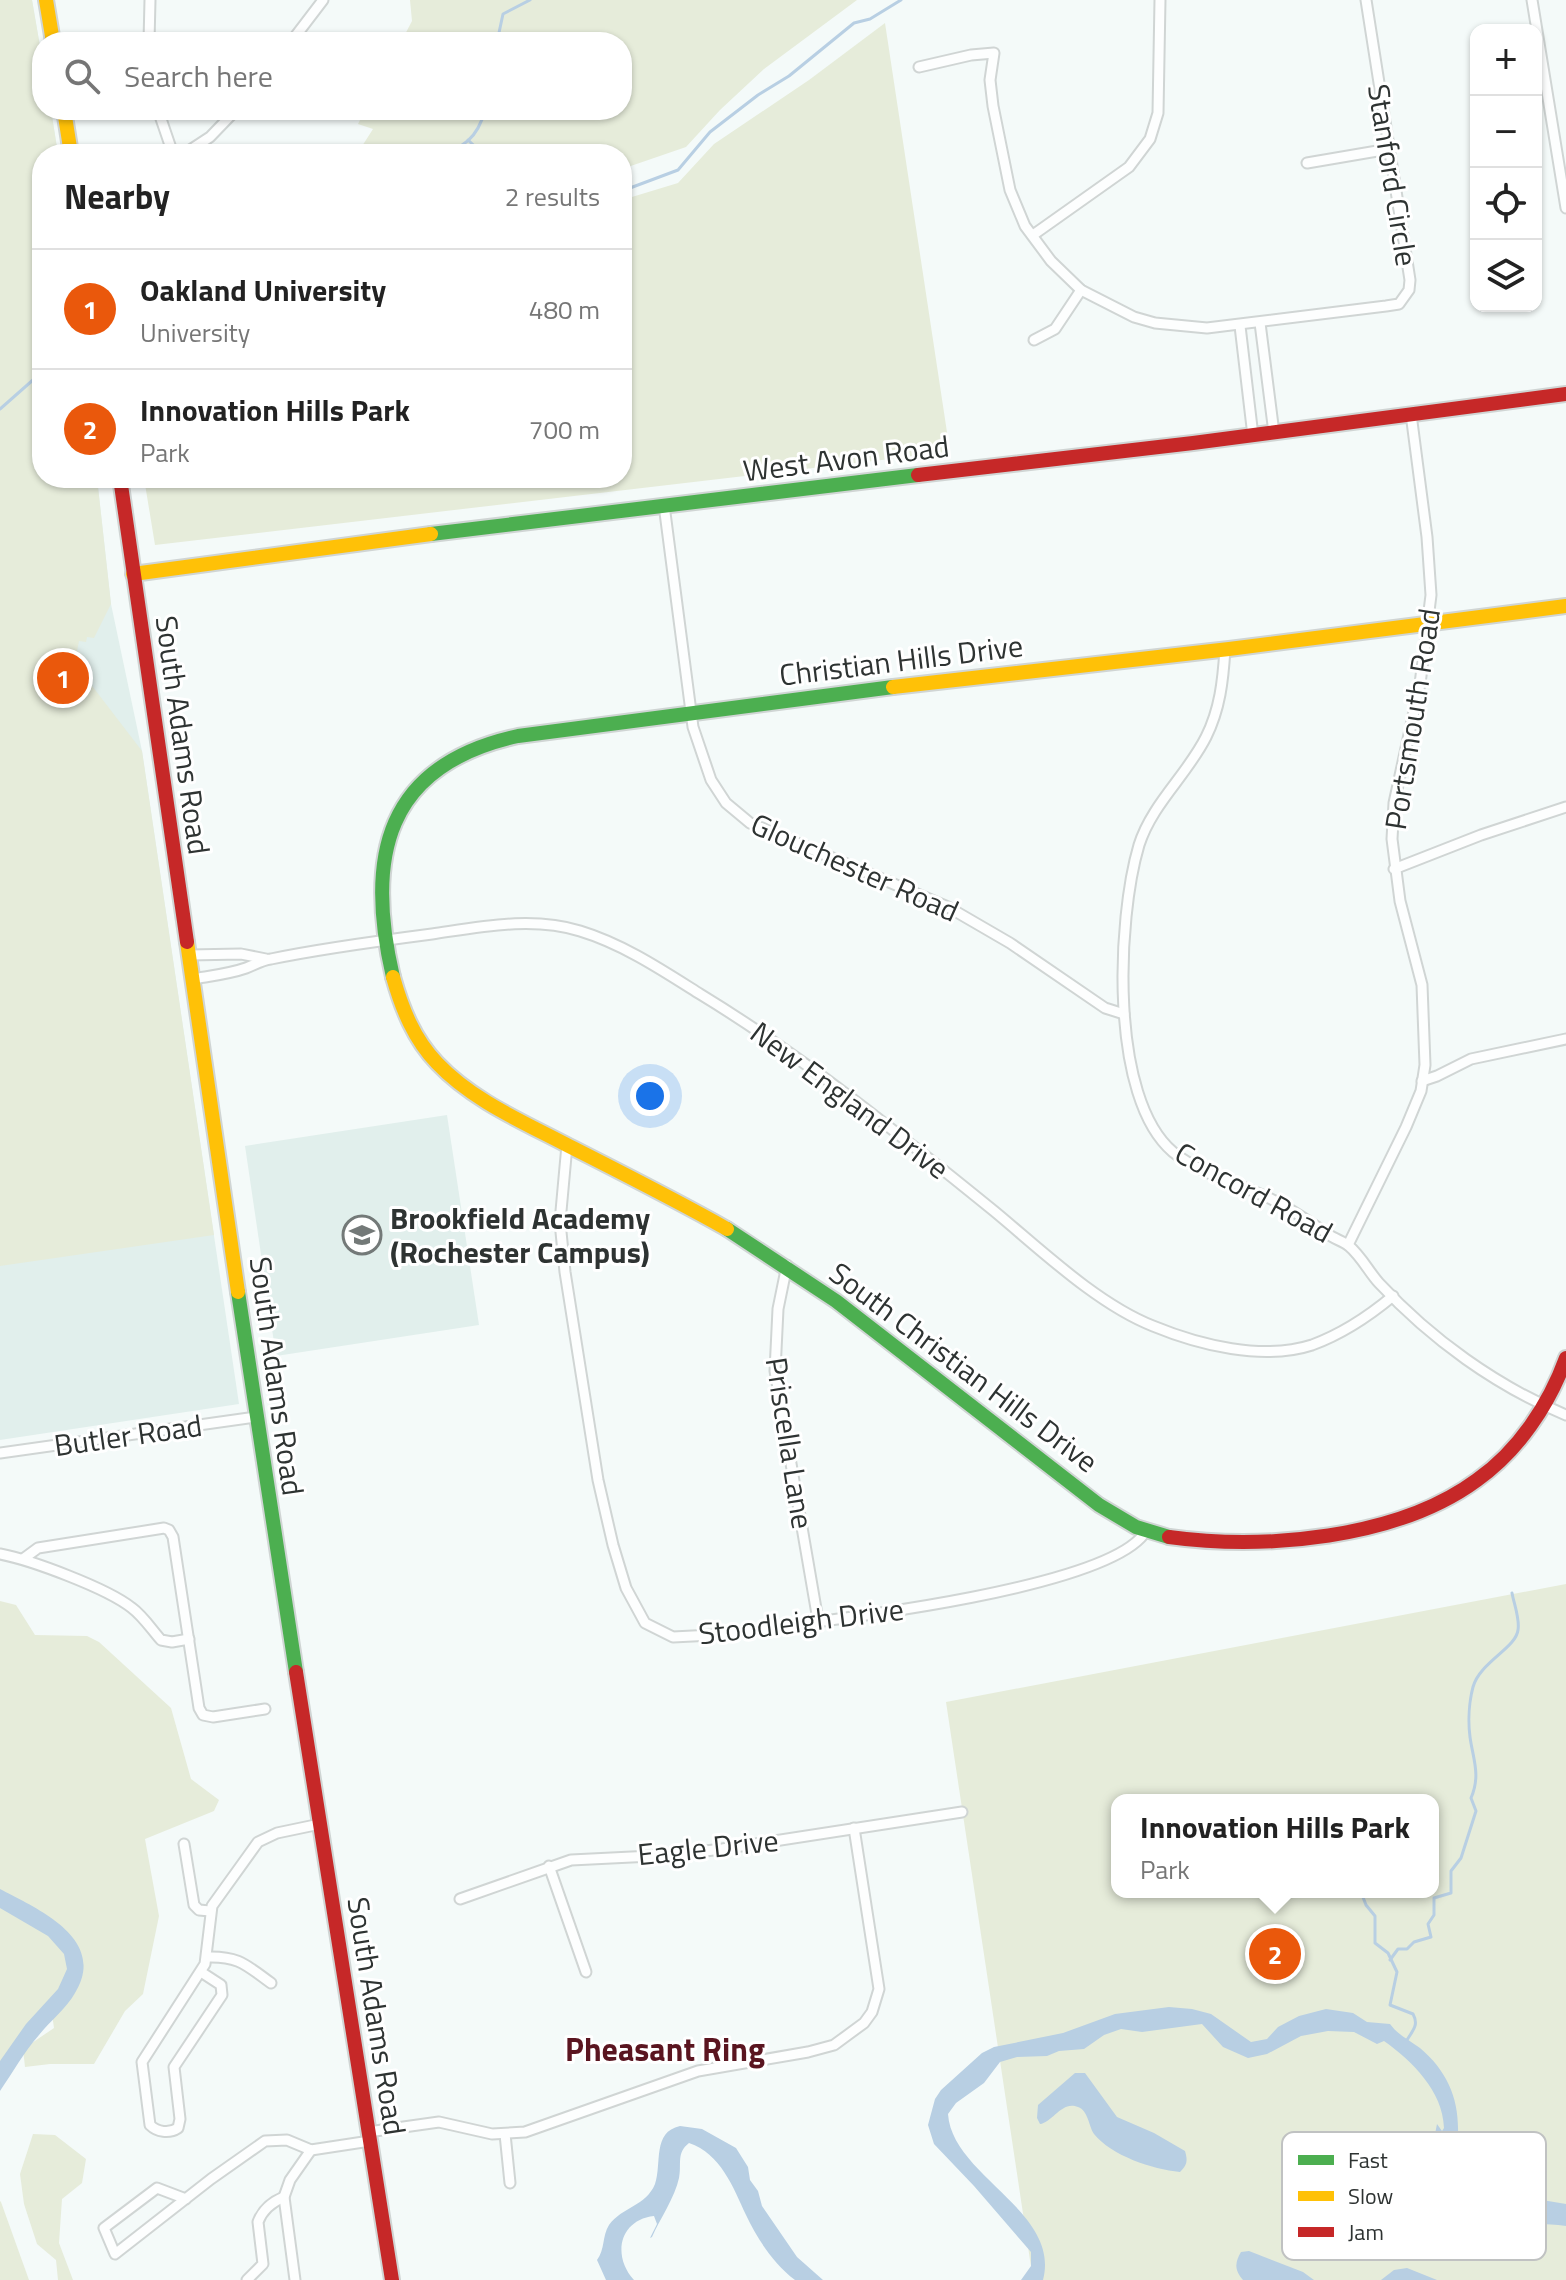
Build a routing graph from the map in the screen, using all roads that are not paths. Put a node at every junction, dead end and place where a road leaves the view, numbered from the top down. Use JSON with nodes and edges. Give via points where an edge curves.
{"nodes":[{"id":1,"x":46,"y":0,"type":"edge"},
{"id":2,"x":150,"y":0,"type":"edge"},
{"id":3,"x":323,"y":0,"type":"edge"},
{"id":4,"x":1160,"y":0,"type":"edge"},
{"id":5,"x":1366,"y":0,"type":"edge"},
{"id":6,"x":1532,"y":0,"type":"edge"},
{"id":7,"x":51,"y":32,"type":"edge"},
{"id":8,"x":149,"y":32,"type":"edge"},
{"id":9,"x":299,"y":32,"type":"edge"},
{"id":10,"x":919,"y":67,"type":"dead end"},
{"id":11,"x":66,"y":120,"type":"edge"},
{"id":12,"x":161,"y":120,"type":"edge"},
{"id":13,"x":226,"y":120,"type":"edge"},
{"id":14,"x":69,"y":144,"type":"edge"},
{"id":15,"x":170,"y":144,"type":"edge"},
{"id":16,"x":199,"y":144,"type":"edge"},
{"id":17,"x":1389,"y":149,"type":"junction"},
{"id":18,"x":1307,"y":163,"type":"dead end"},
{"id":19,"x":1563,"y":167,"type":"edge"},
{"id":20,"x":1566,"y":208,"type":"edge"},
{"id":21,"x":1033,"y":235,"type":"junction"},
{"id":22,"x":1081,"y":290,"type":"junction"},
{"id":23,"x":1260,"y":323,"type":"junction"},
{"id":24,"x":1240,"y":326,"type":"junction"},
{"id":25,"x":1034,"y":340,"type":"dead end"},
{"id":26,"x":1566,"y":394,"type":"edge"},
{"id":27,"x":1411,"y":414,"type":"junction"},
{"id":28,"x":1274,"y":433,"type":"junction"},
{"id":29,"x":1253,"y":436,"type":"junction"},
{"id":30,"x":121,"y":488,"type":"edge"},
{"id":31,"x":664,"y":505,"type":"junction"},
{"id":32,"x":133,"y":574,"type":"junction"},
{"id":33,"x":1566,"y":606,"type":"edge"},
{"id":34,"x":1428,"y":621,"type":"junction"},
{"id":35,"x":1225,"y":649,"type":"junction"},
{"id":36,"x":691,"y":713,"type":"junction"},
{"id":37,"x":1566,"y":807,"type":"edge"},
{"id":38,"x":1394,"y":869,"type":"junction"},
{"id":39,"x":384,"y":940,"type":"junction"},
{"id":40,"x":189,"y":955,"type":"junction"},
{"id":41,"x":266,"y":959,"type":"junction"},
{"id":42,"x":193,"y":979,"type":"junction"},
{"id":43,"x":1124,"y":1014,"type":"junction"},
{"id":44,"x":1566,"y":1039,"type":"edge"},
{"id":45,"x":1422,"y":1081,"type":"junction"},
{"id":46,"x":567,"y":1145,"type":"junction"},
{"id":47,"x":1348,"y":1245,"type":"junction"},
{"id":48,"x":787,"y":1265,"type":"junction"},
{"id":49,"x":1393,"y":1296,"type":"junction"},
{"id":50,"x":1566,"y":1358,"type":"edge"},
{"id":51,"x":1546,"y":1406,"type":"junction"},
{"id":52,"x":1566,"y":1415,"type":"edge"},
{"id":53,"x":256,"y":1417,"type":"junction"},
{"id":54,"x":0,"y":1453,"type":"edge"},
{"id":55,"x":1146,"y":1531,"type":"junction"},
{"id":56,"x":0,"y":1554,"type":"edge"},
{"id":57,"x":23,"y":1559,"type":"junction"},
{"id":58,"x":818,"y":1620,"type":"junction"},
{"id":59,"x":189,"y":1639,"type":"junction"},
{"id":60,"x":265,"y":1709,"type":"dead end"},
{"id":61,"x":962,"y":1812,"type":"dead end"},
{"id":62,"x":320,"y":1824,"type":"junction"},
{"id":63,"x":854,"y":1828,"type":"junction"},
{"id":64,"x":184,"y":1844,"type":"dead end"},
{"id":65,"x":549,"y":1866,"type":"junction"},
{"id":66,"x":460,"y":1899,"type":"dead end"},
{"id":67,"x":210,"y":1911,"type":"junction"},
{"id":68,"x":207,"y":1957,"type":"junction"},
{"id":69,"x":201,"y":1972,"type":"junction"},
{"id":70,"x":586,"y":1972,"type":"dead end"},
{"id":71,"x":271,"y":1983,"type":"dead end"},
{"id":72,"x":505,"y":2134,"type":"junction"},
{"id":73,"x":369,"y":2136,"type":"junction"},
{"id":74,"x":311,"y":2150,"type":"junction"},
{"id":75,"x":510,"y":2183,"type":"dead end"},
{"id":76,"x":284,"y":2197,"type":"junction"},
{"id":77,"x":186,"y":2199,"type":"junction"},
{"id":78,"x":247,"y":2280,"type":"edge"},
{"id":79,"x":295,"y":2280,"type":"edge"},
{"id":80,"x":392,"y":2280,"type":"edge"}],
"edges":[{"from":1,"to":7,"type":"street"},
{"from":2,"to":8,"type":"street"},
{"from":3,"to":9,"type":"street"},
{"from":4,"to":21,"type":"street","via":[[1158,113],[1150,139],[1121,174]]},
{"from":5,"to":17,"type":"street","name":"Stanford Circle"},
{"from":6,"to":19,"type":"street"},
{"from":10,"to":21,"type":"street","name":"Stanford Circle","via":[[994,53],[990,80],[998,136],[1010,190]]},
{"from":11,"to":14,"type":"street"},
{"from":12,"to":15,"type":"street"},
{"from":13,"to":16,"type":"street"},
{"from":17,"to":18,"type":"street"},
{"from":17,"to":23,"type":"street","name":"Stanford Circle","via":[[1410,280],[1406,296],[1399,304]]},
{"from":19,"to":20,"type":"street"},
{"from":21,"to":22,"type":"street","name":"Stanford Circle"},
{"from":22,"to":24,"type":"street","name":"Stanford Circle","via":[[1155,323]]},
{"from":22,"to":25,"type":"street","via":[[1055,329]]},
{"from":23,"to":24,"type":"street","name":"Stanford Circle"},
{"from":23,"to":28,"type":"street"},
{"from":24,"to":29,"type":"street"},
{"from":26,"to":27,"type":"street","name":"West Avon Road"},
{"from":27,"to":28,"type":"street","name":"West Avon Road"},
{"from":27,"to":34,"type":"street","name":"Portsmouth Road","via":[[1427,537]]},
{"from":28,"to":29,"type":"street","name":"West Avon Road"},
{"from":29,"to":31,"type":"street","name":"West Avon Road"},
{"from":30,"to":32,"type":"street","name":"South Adams Road"},
{"from":31,"to":32,"type":"street","name":"West Avon Road"},
{"from":31,"to":36,"type":"street","name":"Glouchester Road"},
{"from":32,"to":40,"type":"street","name":"South Adams Road"},
{"from":33,"to":34,"type":"street","name":"Christian Hills Drive"},
{"from":34,"to":35,"type":"street","name":"Christian Hills Drive"},
{"from":34,"to":38,"type":"street","name":"Portsmouth Road","via":[[1394,803]]},
{"from":35,"to":36,"type":"street","name":"Christian Hills Drive"},
{"from":35,"to":43,"type":"street","name":"Concord Road","via":[[1221,694],[1205,740],[1152,816],[1139,845],[1125,945]]},
{"from":36,"to":39,"type":"street","name":"Christian Hills Drive","via":[[514,736],[477,745],[427,775],[395,822],[385,853]]},
{"from":36,"to":43,"type":"street","name":"Glouchester Road","via":[[711,780],[726,803],[750,823],[948,907],[1105,1008]]},
{"from":37,"to":38,"type":"street"},
{"from":38,"to":45,"type":"street","name":"Portsmouth Road","via":[[1422,985]]},
{"from":39,"to":41,"type":"street","name":"New England Drive"},
{"from":39,"to":46,"type":"street","name":"South Christian Hills Drive","via":[[396,991],[426,1051],[472,1091]]},
{"from":39,"to":49,"type":"street","name":"New England Drive","via":[[510,923],[576,930],[615,945],[797,1056],[1076,1278],[1148,1325],[1245,1349],[1281,1351],[1311,1345],[1359,1322]]},
{"from":40,"to":41,"type":"street","name":"New England Drive"},
{"from":40,"to":42,"type":"street","name":"South Adams Road"},
{"from":41,"to":42,"type":"street","name":"New England Drive"},
{"from":42,"to":53,"type":"street","name":"South Adams Road"},
{"from":43,"to":47,"type":"street","name":"Concord Road","via":[[1146,1118],[1174,1153],[1273,1200]]},
{"from":44,"to":45,"type":"street","via":[[1471,1059]]},
{"from":45,"to":47,"type":"street","name":"Portsmouth Road","via":[[1406,1127]]},
{"from":46,"to":48,"type":"street","name":"South Christian Hills Drive"},
{"from":46,"to":58,"type":"street","name":"Stoodleigh Drive","via":[[560,1222],[565,1272],[598,1480],[635,1609],[645,1623],[673,1637]]},
{"from":47,"to":49,"type":"street","name":"Concord Road"},
{"from":48,"to":55,"type":"street","name":"South Christian Hills Drive","via":[[1021,1446]]},
{"from":48,"to":58,"type":"street","name":"Priscella Lane","via":[[775,1371]]},
{"from":49,"to":51,"type":"street","name":"Concord Road","via":[[1466,1359]]},
{"from":50,"to":51,"type":"street","name":"South Christian Hills Drive"},
{"from":51,"to":52,"type":"street","name":"Concord Road"},
{"from":51,"to":55,"type":"street","name":"South Christian Hills Drive","via":[[1509,1454],[1469,1489],[1384,1522],[1276,1543],[1187,1539]]},
{"from":53,"to":54,"type":"street","name":"Butler Road"},
{"from":53,"to":62,"type":"street","name":"South Adams Road"},
{"from":55,"to":58,"type":"street","name":"Stoodleigh Drive","via":[[1109,1558],[1008,1591]]},
{"from":56,"to":57,"type":"street"},
{"from":57,"to":59,"type":"street","via":[[129,1606],[161,1640]]},
{"from":57,"to":59,"type":"street","via":[[38,1548],[169,1530]]},
{"from":59,"to":60,"type":"street","via":[[203,1715]]},
{"from":61,"to":63,"type":"street","name":"Eagle Drive"},
{"from":62,"to":67,"type":"street","via":[[258,1842]]},
{"from":62,"to":73,"type":"street","name":"South Adams Road"},
{"from":63,"to":65,"type":"street","name":"Eagle Drive","via":[[722,1849],[589,1857]]},
{"from":63,"to":72,"type":"street","via":[[879,1989],[872,2012],[854,2033],[808,2052],[698,2071],[525,2132]]},
{"from":64,"to":67,"type":"street","via":[[194,1905]]},
{"from":65,"to":66,"type":"street","name":"Eagle Drive"},
{"from":65,"to":70,"type":"street"},
{"from":67,"to":68,"type":"street"},
{"from":68,"to":69,"type":"street"},
{"from":68,"to":71,"type":"street","via":[[236,1959]]},
{"from":69,"to":69,"type":"street","via":[[142,2062],[150,2125],[160,2131],[178,2128],[174,2067],[222,1995],[221,1985]]},
{"from":72,"to":73,"type":"street","via":[[439,2122]]},
{"from":72,"to":75,"type":"street"},
{"from":73,"to":74,"type":"street"},
{"from":73,"to":80,"type":"street","name":"South Adams Road"},
{"from":74,"to":76,"type":"street"},
{"from":74,"to":77,"type":"street","via":[[287,2140],[265,2141]]},
{"from":76,"to":78,"type":"street","via":[[260,2217],[263,2264]]},
{"from":76,"to":79,"type":"street"},
{"from":77,"to":77,"type":"street","via":[[139,2235],[115,2254],[104,2228],[157,2188]]}]}
